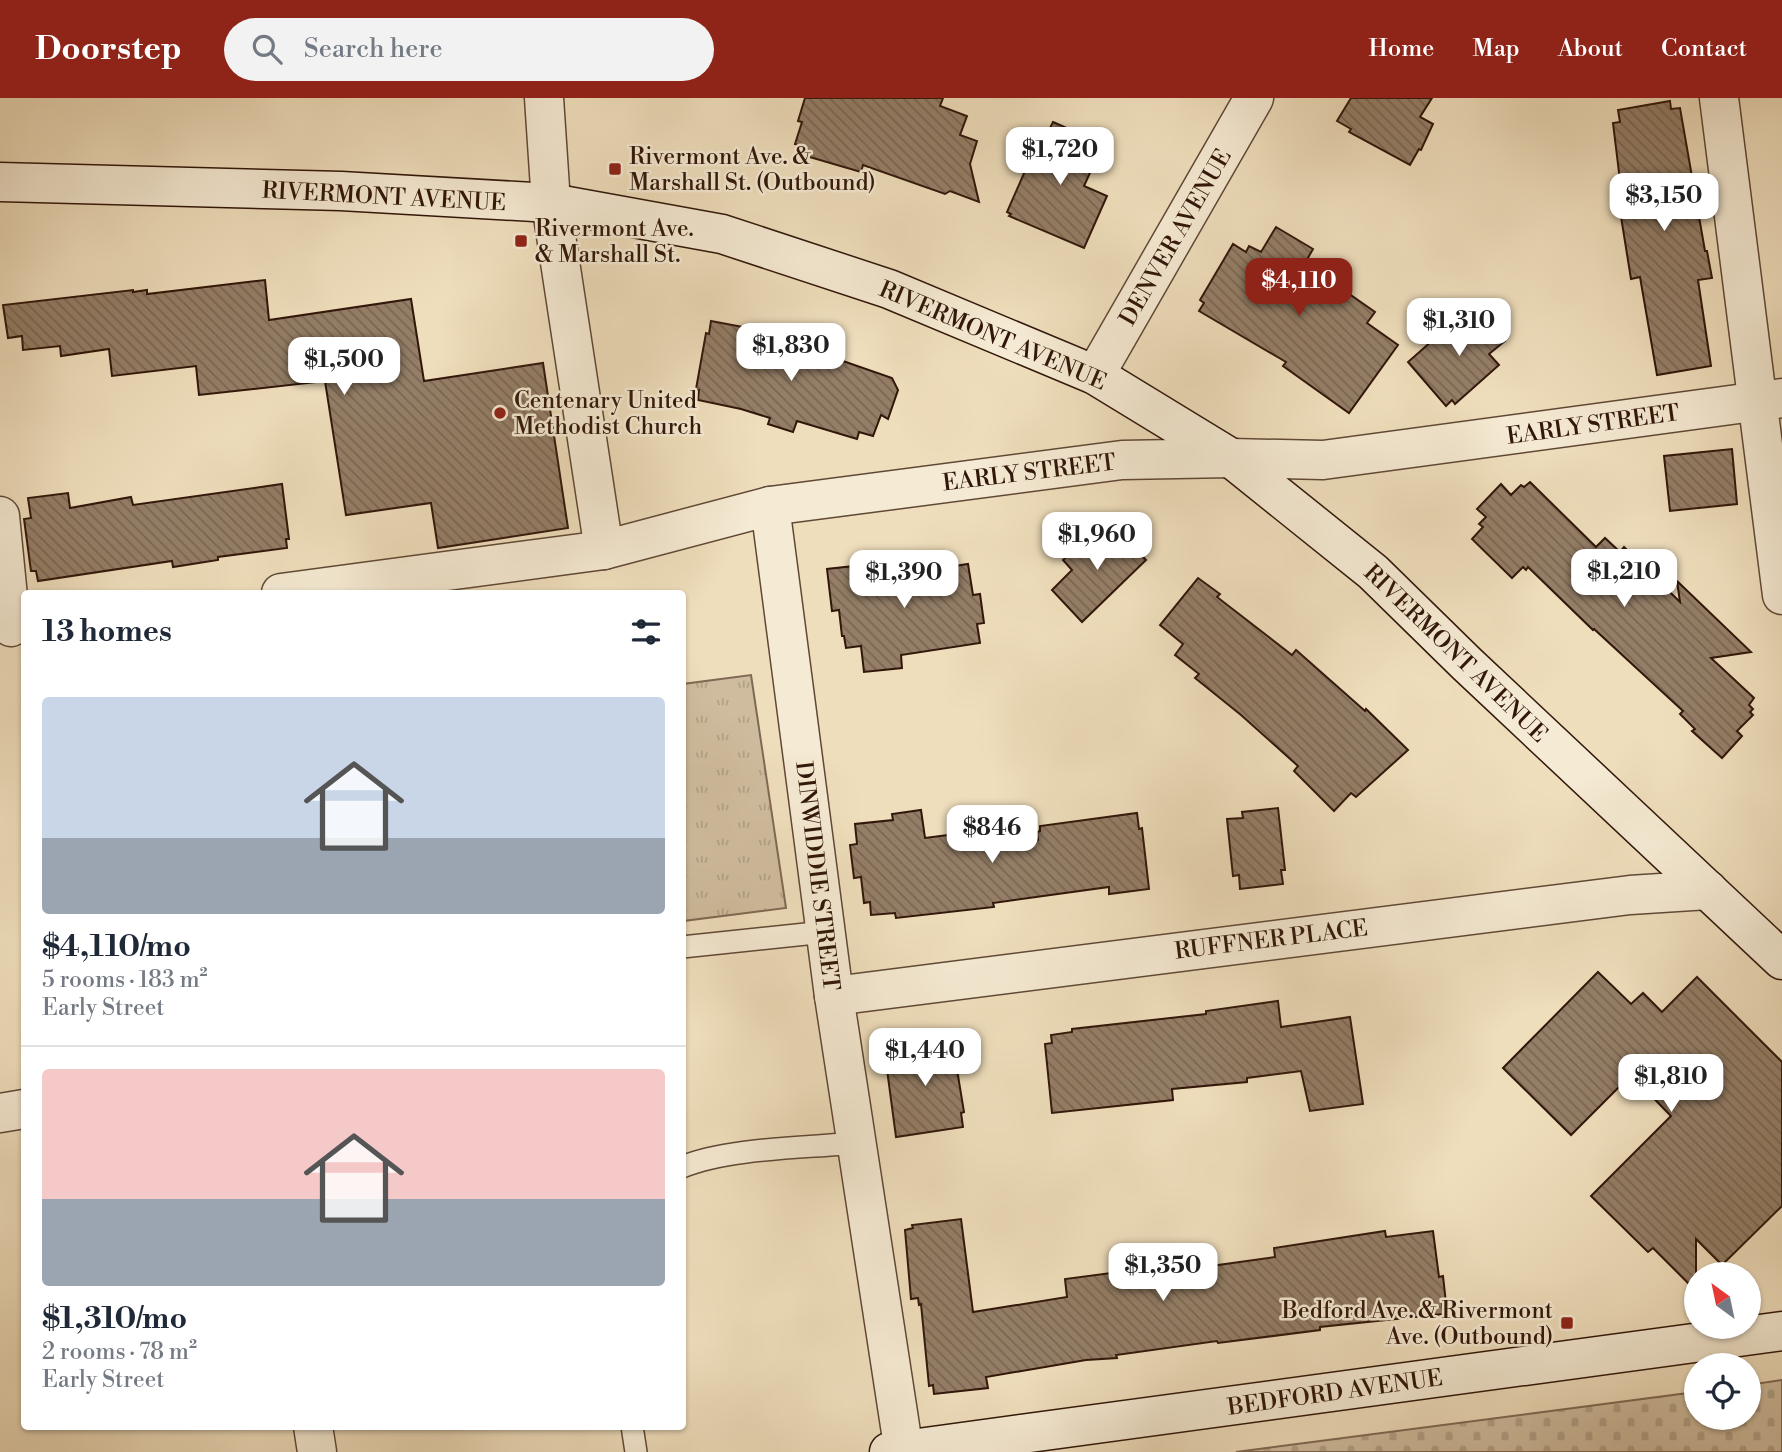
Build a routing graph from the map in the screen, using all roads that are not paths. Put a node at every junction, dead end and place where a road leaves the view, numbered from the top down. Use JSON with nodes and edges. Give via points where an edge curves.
{"nodes":[{"id":1,"x":544,"y":98,"type":"edge"},
{"id":2,"x":1719,"y":98,"type":"edge"},
{"id":3,"x":1250,"y":100,"type":"edge"},
{"id":4,"x":0,"y":182,"type":"edge"},
{"id":5,"x":551,"y":203,"type":"junction"},
{"id":6,"x":1095,"y":375,"type":"junction"},
{"id":7,"x":1770,"y":400,"type":"edge"},
{"id":8,"x":1231,"y":458,"type":"junction"},
{"id":9,"x":771,"y":506,"type":"junction"},
{"id":10,"x":0,"y":516,"type":"edge"},
{"id":11,"x":604,"y":550,"type":"junction"},
{"id":12,"x":304,"y":590,"type":"edge"},
{"id":13,"x":1782,"y":595,"type":"edge"},
{"id":14,"x":12,"y":627,"type":"edge"},
{"id":15,"x":1708,"y":890,"type":"junction"},
{"id":16,"x":825,"y":932,"type":"junction"},
{"id":17,"x":686,"y":947,"type":"edge"},
{"id":18,"x":1782,"y":960,"type":"edge"},
{"id":19,"x":834,"y":996,"type":"junction"},
{"id":20,"x":21,"y":1110,"type":"edge"},
{"id":21,"x":0,"y":1113,"type":"edge"},
{"id":22,"x":855,"y":1143,"type":"junction"},
{"id":23,"x":686,"y":1165,"type":"edge"},
{"id":24,"x":1782,"y":1331,"type":"edge"},
{"id":25,"x":314,"y":1430,"type":"edge"},
{"id":26,"x":633,"y":1430,"type":"edge"},
{"id":27,"x":899,"y":1451,"type":"edge"},
{"id":28,"x":317,"y":1452,"type":"edge"},
{"id":29,"x":636,"y":1452,"type":"edge"}],
"edges":[{"from":1,"to":5,"type":"street"},
{"from":2,"to":7,"type":"street"},
{"from":3,"to":6,"type":"street","name":"DENVER AVENUE"},
{"from":4,"to":5,"type":"street","name":"RIVERMONT AVENUE","via":[[341,191]]},
{"from":5,"to":6,"type":"street","name":"RIVERMONT AVENUE","via":[[722,234],[889,289]]},
{"from":5,"to":11,"type":"street"},
{"from":6,"to":8,"type":"street","name":"RIVERMONT AVENUE"},
{"from":7,"to":8,"type":"street","name":"EARLY STREET","via":[[1323,460]]},
{"from":7,"to":13,"type":"street"},
{"from":8,"to":9,"type":"street","name":"EARLY STREET","via":[[1122,460]]},
{"from":8,"to":15,"type":"street","name":"RIVERMONT AVENUE","via":[[1373,572]]},
{"from":9,"to":11,"type":"street","name":"EARLY STREET"},
{"from":9,"to":16,"type":"street","name":"DINWIDDIE STREET"},
{"from":10,"to":14,"type":"street"},
{"from":11,"to":12,"type":"street","name":"EARLY STREET"},
{"from":15,"to":18,"type":"street","name":"RIVERMONT AVENUE"},
{"from":15,"to":19,"type":"street","name":"RUFFNER PLACE","via":[[1617,896]]},
{"from":16,"to":17,"type":"lane"},
{"from":16,"to":19,"type":"street","name":"DINWIDDIE STREET"},
{"from":19,"to":22,"type":"street","name":"DINWIDDIE STREET"},
{"from":20,"to":21,"type":"street"},
{"from":22,"to":23,"type":"lane","via":[[734,1155]]},
{"from":22,"to":27,"type":"street","name":"DINWIDDIE STREET"},
{"from":24,"to":27,"type":"street","name":"BEDFORD AVENUE"},
{"from":25,"to":28,"type":"street"},
{"from":26,"to":29,"type":"lane"}]}
